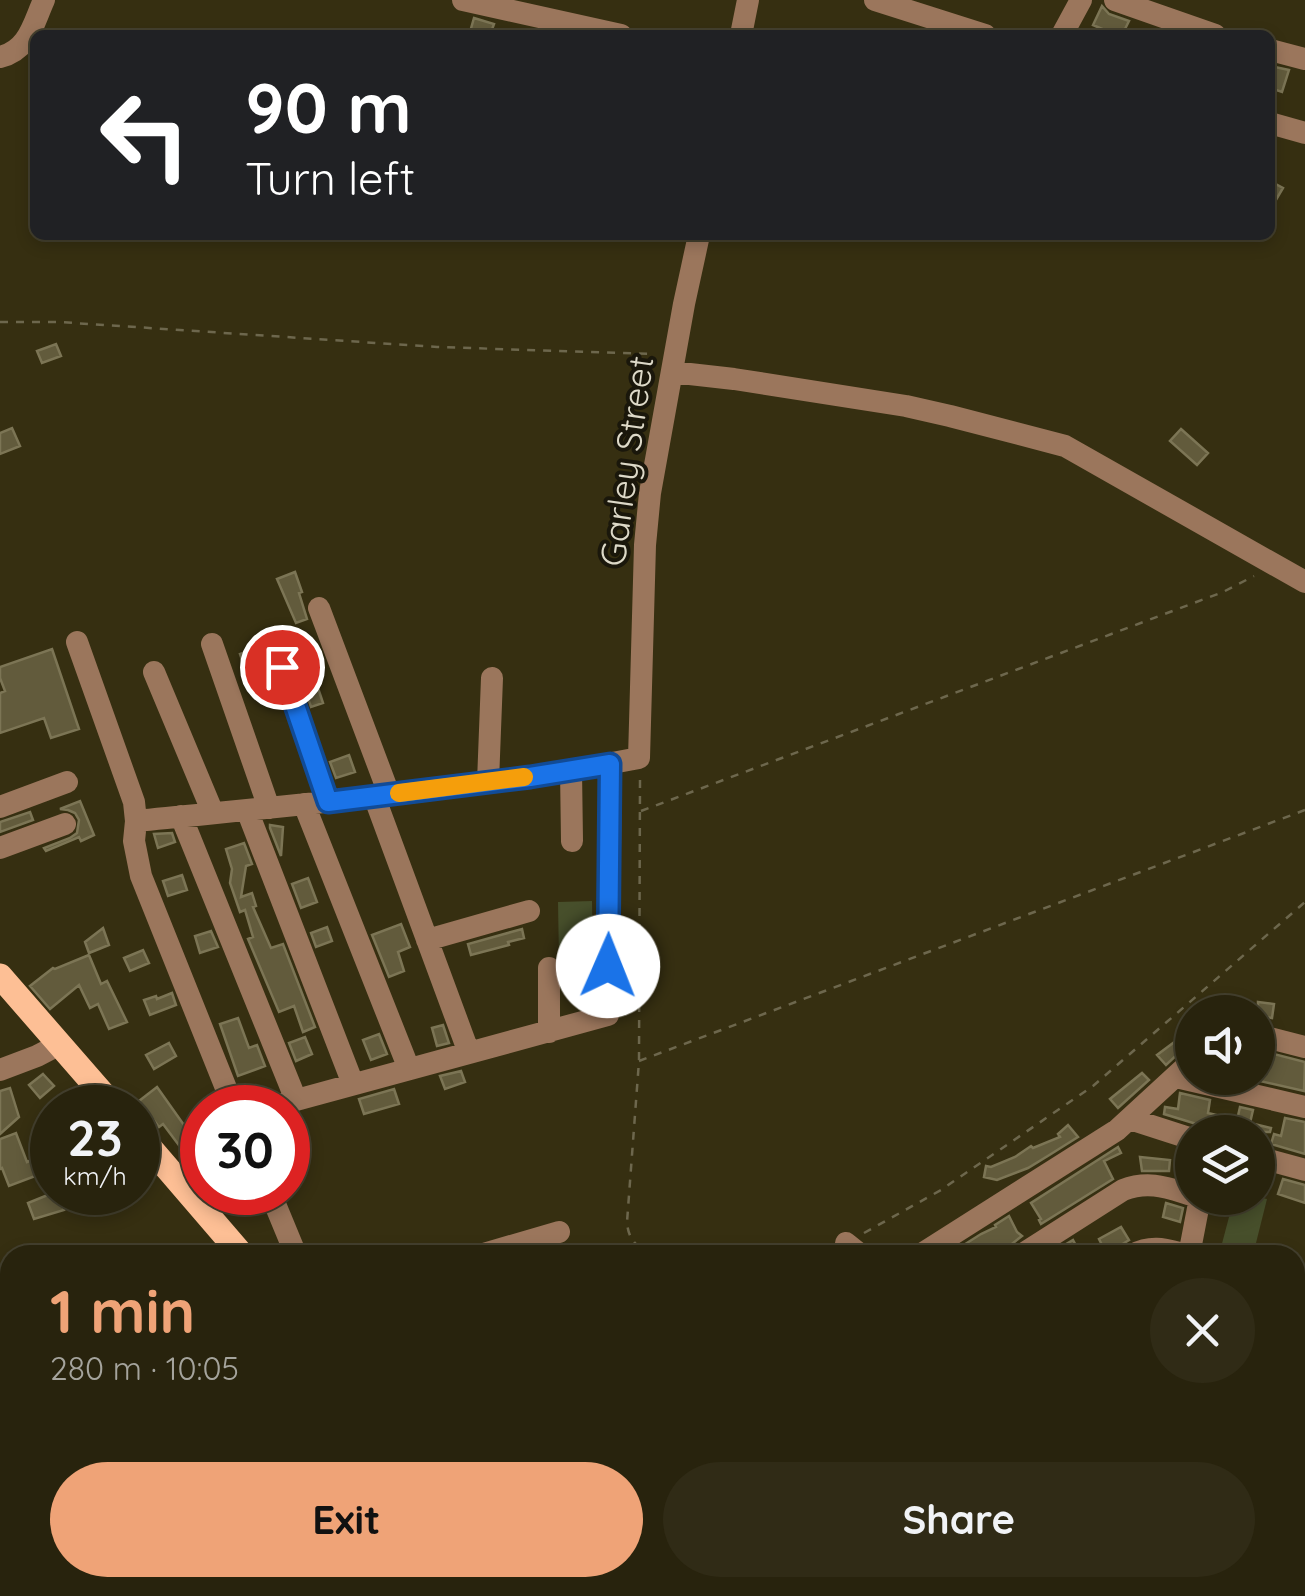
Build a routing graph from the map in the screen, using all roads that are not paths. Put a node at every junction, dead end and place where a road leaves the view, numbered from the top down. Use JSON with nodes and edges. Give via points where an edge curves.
{"nodes":[{"id":1,"x":44,"y":0,"type":"edge"},
{"id":2,"x":463,"y":0,"type":"edge"},
{"id":3,"x":748,"y":0,"type":"edge"},
{"id":4,"x":875,"y":0,"type":"edge"},
{"id":5,"x":1080,"y":0,"type":"edge"},
{"id":6,"x":1115,"y":0,"type":"edge"},
{"id":7,"x":599,"y":30,"type":"edge"},
{"id":8,"x":742,"y":30,"type":"edge"},
{"id":9,"x":970,"y":30,"type":"edge"},
{"id":10,"x":1065,"y":30,"type":"edge"},
{"id":11,"x":1201,"y":30,"type":"edge"},
{"id":12,"x":1275,"y":51,"type":"edge"},
{"id":13,"x":0,"y":57,"type":"edge"},
{"id":14,"x":1305,"y":60,"type":"edge"},
{"id":15,"x":1275,"y":125,"type":"edge"},
{"id":16,"x":1305,"y":134,"type":"edge"},
{"id":17,"x":698,"y":240,"type":"edge"},
{"id":18,"x":674,"y":363,"type":"junction"},
{"id":19,"x":1305,"y":582,"type":"edge"},
{"id":20,"x":319,"y":608,"type":"dead end"},
{"id":21,"x":77,"y":642,"type":"dead end"},
{"id":22,"x":212,"y":644,"type":"dead end"},
{"id":23,"x":282,"y":667,"type":"dead end"},
{"id":24,"x":154,"y":672,"type":"dead end"},
{"id":25,"x":492,"y":678,"type":"dead end"},
{"id":26,"x":610,"y":764,"type":"junction"},
{"id":27,"x":571,"y":770,"type":"junction"},
{"id":28,"x":66,"y":782,"type":"dead end"},
{"id":29,"x":488,"y":782,"type":"junction"},
{"id":30,"x":382,"y":795,"type":"junction"},
{"id":31,"x":316,"y":803,"type":"junction"},
{"id":32,"x":0,"y":807,"type":"edge"},
{"id":33,"x":258,"y":809,"type":"junction"},
{"id":34,"x":213,"y":813,"type":"junction"},
{"id":35,"x":182,"y":816,"type":"junction"},
{"id":36,"x":136,"y":821,"type":"junction"},
{"id":37,"x":65,"y":824,"type":"dead end"},
{"id":38,"x":572,"y":841,"type":"dead end"},
{"id":39,"x":0,"y":848,"type":"edge"},
{"id":40,"x":529,"y":911,"type":"dead end"},
{"id":41,"x":428,"y":940,"type":"junction"},
{"id":42,"x":549,"y":968,"type":"road end"},
{"id":43,"x":0,"y":976,"type":"edge"},
{"id":44,"x":549,"y":1032,"type":"junction"},
{"id":45,"x":1275,"y":1039,"type":"edge"},
{"id":46,"x":60,"y":1044,"type":"junction"},
{"id":47,"x":1305,"y":1046,"type":"edge"},
{"id":48,"x":469,"y":1053,"type":"junction"},
{"id":49,"x":409,"y":1069,"type":"junction"},
{"id":50,"x":0,"y":1070,"type":"edge"},
{"id":51,"x":1175,"y":1077,"type":"edge"},
{"id":52,"x":353,"y":1084,"type":"junction"},
{"id":53,"x":95,"y":1085,"type":"edge"},
{"id":54,"x":225,"y":1085,"type":"edge"},
{"id":55,"x":290,"y":1085,"type":"edge"},
{"id":56,"x":1267,"y":1095,"type":"edge"},
{"id":57,"x":310,"y":1096,"type":"edge"},
{"id":58,"x":1305,"y":1107,"type":"edge"},
{"id":59,"x":1130,"y":1118,"type":"junction"},
{"id":60,"x":1175,"y":1134,"type":"edge"},
{"id":61,"x":160,"y":1160,"type":"edge"},
{"id":62,"x":1275,"y":1162,"type":"edge"},
{"id":63,"x":1305,"y":1170,"type":"edge"},
{"id":64,"x":1175,"y":1190,"type":"edge"},
{"id":65,"x":279,"y":1215,"type":"edge"},
{"id":66,"x":1195,"y":1215,"type":"edge"},
{"id":67,"x":559,"y":1232,"type":"dead end"},
{"id":68,"x":233,"y":1245,"type":"edge"},
{"id":69,"x":292,"y":1245,"type":"edge"},
{"id":70,"x":514,"y":1245,"type":"edge"},
{"id":71,"x":936,"y":1245,"type":"edge"},
{"id":72,"x":1038,"y":1245,"type":"edge"},
{"id":73,"x":1191,"y":1245,"type":"edge"}],
"edges":[{"from":1,"to":13,"type":"street","via":[[23,45]]},
{"from":2,"to":7,"type":"street"},
{"from":3,"to":8,"type":"street"},
{"from":4,"to":9,"type":"street"},
{"from":5,"to":10,"type":"street"},
{"from":6,"to":11,"type":"street"},
{"from":12,"to":14,"type":"street"},
{"from":15,"to":16,"type":"street"},
{"from":17,"to":18,"type":"street","name":"Garley Street"},
{"from":18,"to":19,"type":"street","via":[[906,406],[1065,446]]},
{"from":18,"to":26,"type":"street","name":"Garley Street","via":[[645,545],[639,758]]},
{"from":20,"to":30,"type":"street"},
{"from":21,"to":36,"type":"street"},
{"from":22,"to":33,"type":"street"},
{"from":23,"to":31,"type":"street"},
{"from":24,"to":34,"type":"street"},
{"from":25,"to":29,"type":"street"},
{"from":26,"to":27,"type":"street"},
{"from":26,"to":44,"type":"street","via":[[608,1016]]},
{"from":27,"to":29,"type":"street"},
{"from":27,"to":38,"type":"street"},
{"from":28,"to":32,"type":"street"},
{"from":29,"to":30,"type":"street"},
{"from":30,"to":31,"type":"street"},
{"from":30,"to":41,"type":"street"},
{"from":31,"to":33,"type":"street"},
{"from":31,"to":49,"type":"street"},
{"from":33,"to":34,"type":"street"},
{"from":33,"to":52,"type":"street"},
{"from":34,"to":35,"type":"street"},
{"from":35,"to":36,"type":"street"},
{"from":35,"to":55,"type":"street"},
{"from":36,"to":54,"type":"street","via":[[141,876]]},
{"from":37,"to":39,"type":"street"},
{"from":40,"to":41,"type":"street"},
{"from":41,"to":48,"type":"street"},
{"from":42,"to":44,"type":"street"},
{"from":43,"to":46,"type":"main road"},
{"from":44,"to":48,"type":"street"},
{"from":45,"to":47,"type":"street"},
{"from":46,"to":50,"type":"street"},
{"from":46,"to":53,"type":"main road"},
{"from":48,"to":49,"type":"street"},
{"from":49,"to":52,"type":"street"},
{"from":51,"to":59,"type":"street"},
{"from":52,"to":57,"type":"street"},
{"from":56,"to":58,"type":"street"},
{"from":59,"to":60,"type":"street"},
{"from":59,"to":71,"type":"street"},
{"from":61,"to":68,"type":"main road"},
{"from":62,"to":63,"type":"street"},
{"from":64,"to":72,"type":"street","via":[[1154,1184],[1123,1190]]},
{"from":65,"to":69,"type":"street"},
{"from":66,"to":73,"type":"street"},
{"from":67,"to":70,"type":"street"}]}
